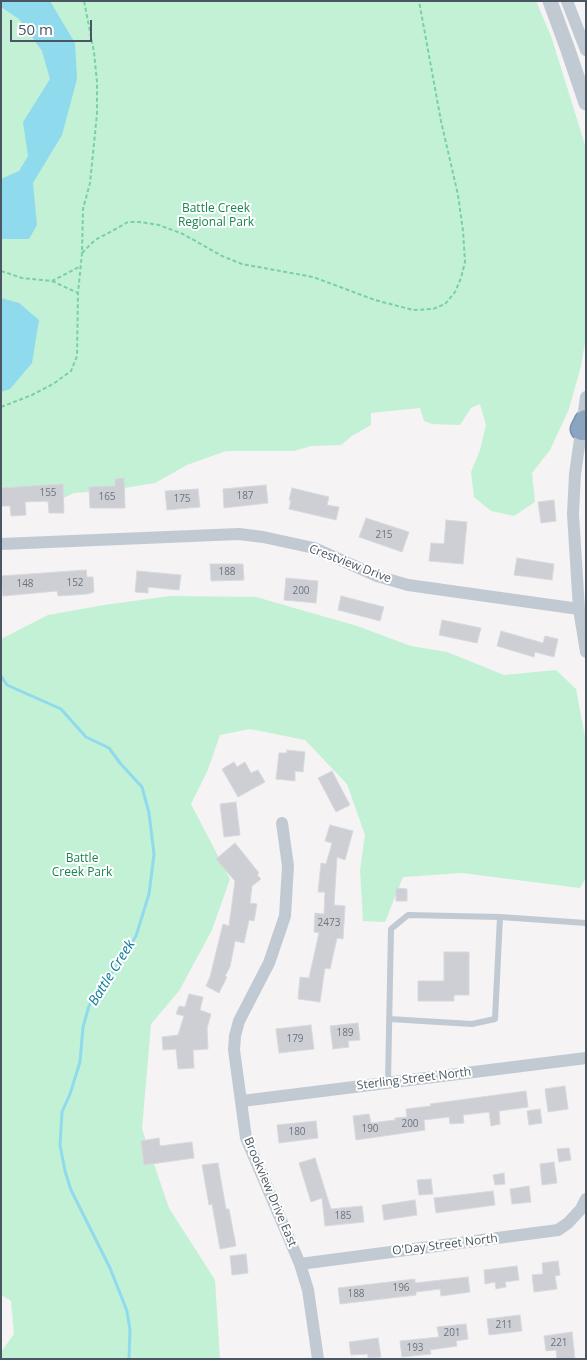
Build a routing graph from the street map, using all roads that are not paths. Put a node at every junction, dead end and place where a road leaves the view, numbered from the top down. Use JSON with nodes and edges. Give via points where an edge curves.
{"nodes":[{"id":1,"x":550,"y":1,"type":"edge"},
{"id":2,"x":567,"y":1,"type":"edge"},
{"id":3,"x":586,"y":50,"type":"edge"},
{"id":4,"x":586,"y":103,"type":"edge"},
{"id":5,"x":586,"y":397,"type":"edge"},
{"id":6,"x":584,"y":421,"type":"edge"},
{"id":7,"x":1,"y":544,"type":"edge"},
{"id":8,"x":579,"y":609,"type":"junction"},
{"id":9,"x":586,"y":652,"type":"edge"},
{"id":10,"x":282,"y":823,"type":"dead end"},
{"id":11,"x":500,"y":917,"type":"junction"},
{"id":12,"x":586,"y":923,"type":"edge"},
{"id":13,"x":390,"y":1019,"type":"junction"},
{"id":14,"x":586,"y":1058,"type":"edge"},
{"id":15,"x":388,"y":1082,"type":"junction"},
{"id":16,"x":242,"y":1101,"type":"junction"},
{"id":17,"x":584,"y":1204,"type":"edge"},
{"id":18,"x":300,"y":1264,"type":"junction"},
{"id":19,"x":318,"y":1359,"type":"edge"}],
"edges":[{"from":1,"to":4,"type":"street"},
{"from":2,"to":3,"type":"street"},
{"from":5,"to":6,"type":"street"},
{"from":6,"to":8,"type":"street","via":[[572,514]]},
{"from":7,"to":8,"type":"street","name":"Crestview Drive","via":[[239,534],[314,548],[377,576],[408,585]]},
{"from":8,"to":9,"type":"street"},
{"from":10,"to":16,"type":"street","name":"Brookview Drive East","via":[[288,866],[285,916],[269,963],[239,1021],[235,1036]]},
{"from":11,"to":12,"type":"lane"},
{"from":11,"to":13,"type":"lane","via":[[408,915],[391,929]]},
{"from":11,"to":13,"type":"lane","via":[[495,1019],[472,1024]]},
{"from":13,"to":15,"type":"lane"},
{"from":14,"to":15,"type":"street","name":"Sterling Street North"},
{"from":15,"to":16,"type":"street","name":"Sterling Street North"},
{"from":16,"to":18,"type":"street","name":"Brookview Drive East","via":[[246,1138]]},
{"from":17,"to":18,"type":"street","name":"O'Day Street North","via":[[558,1230]]},
{"from":18,"to":19,"type":"street","name":"Brookview Drive East","via":[[308,1290]]}]}
